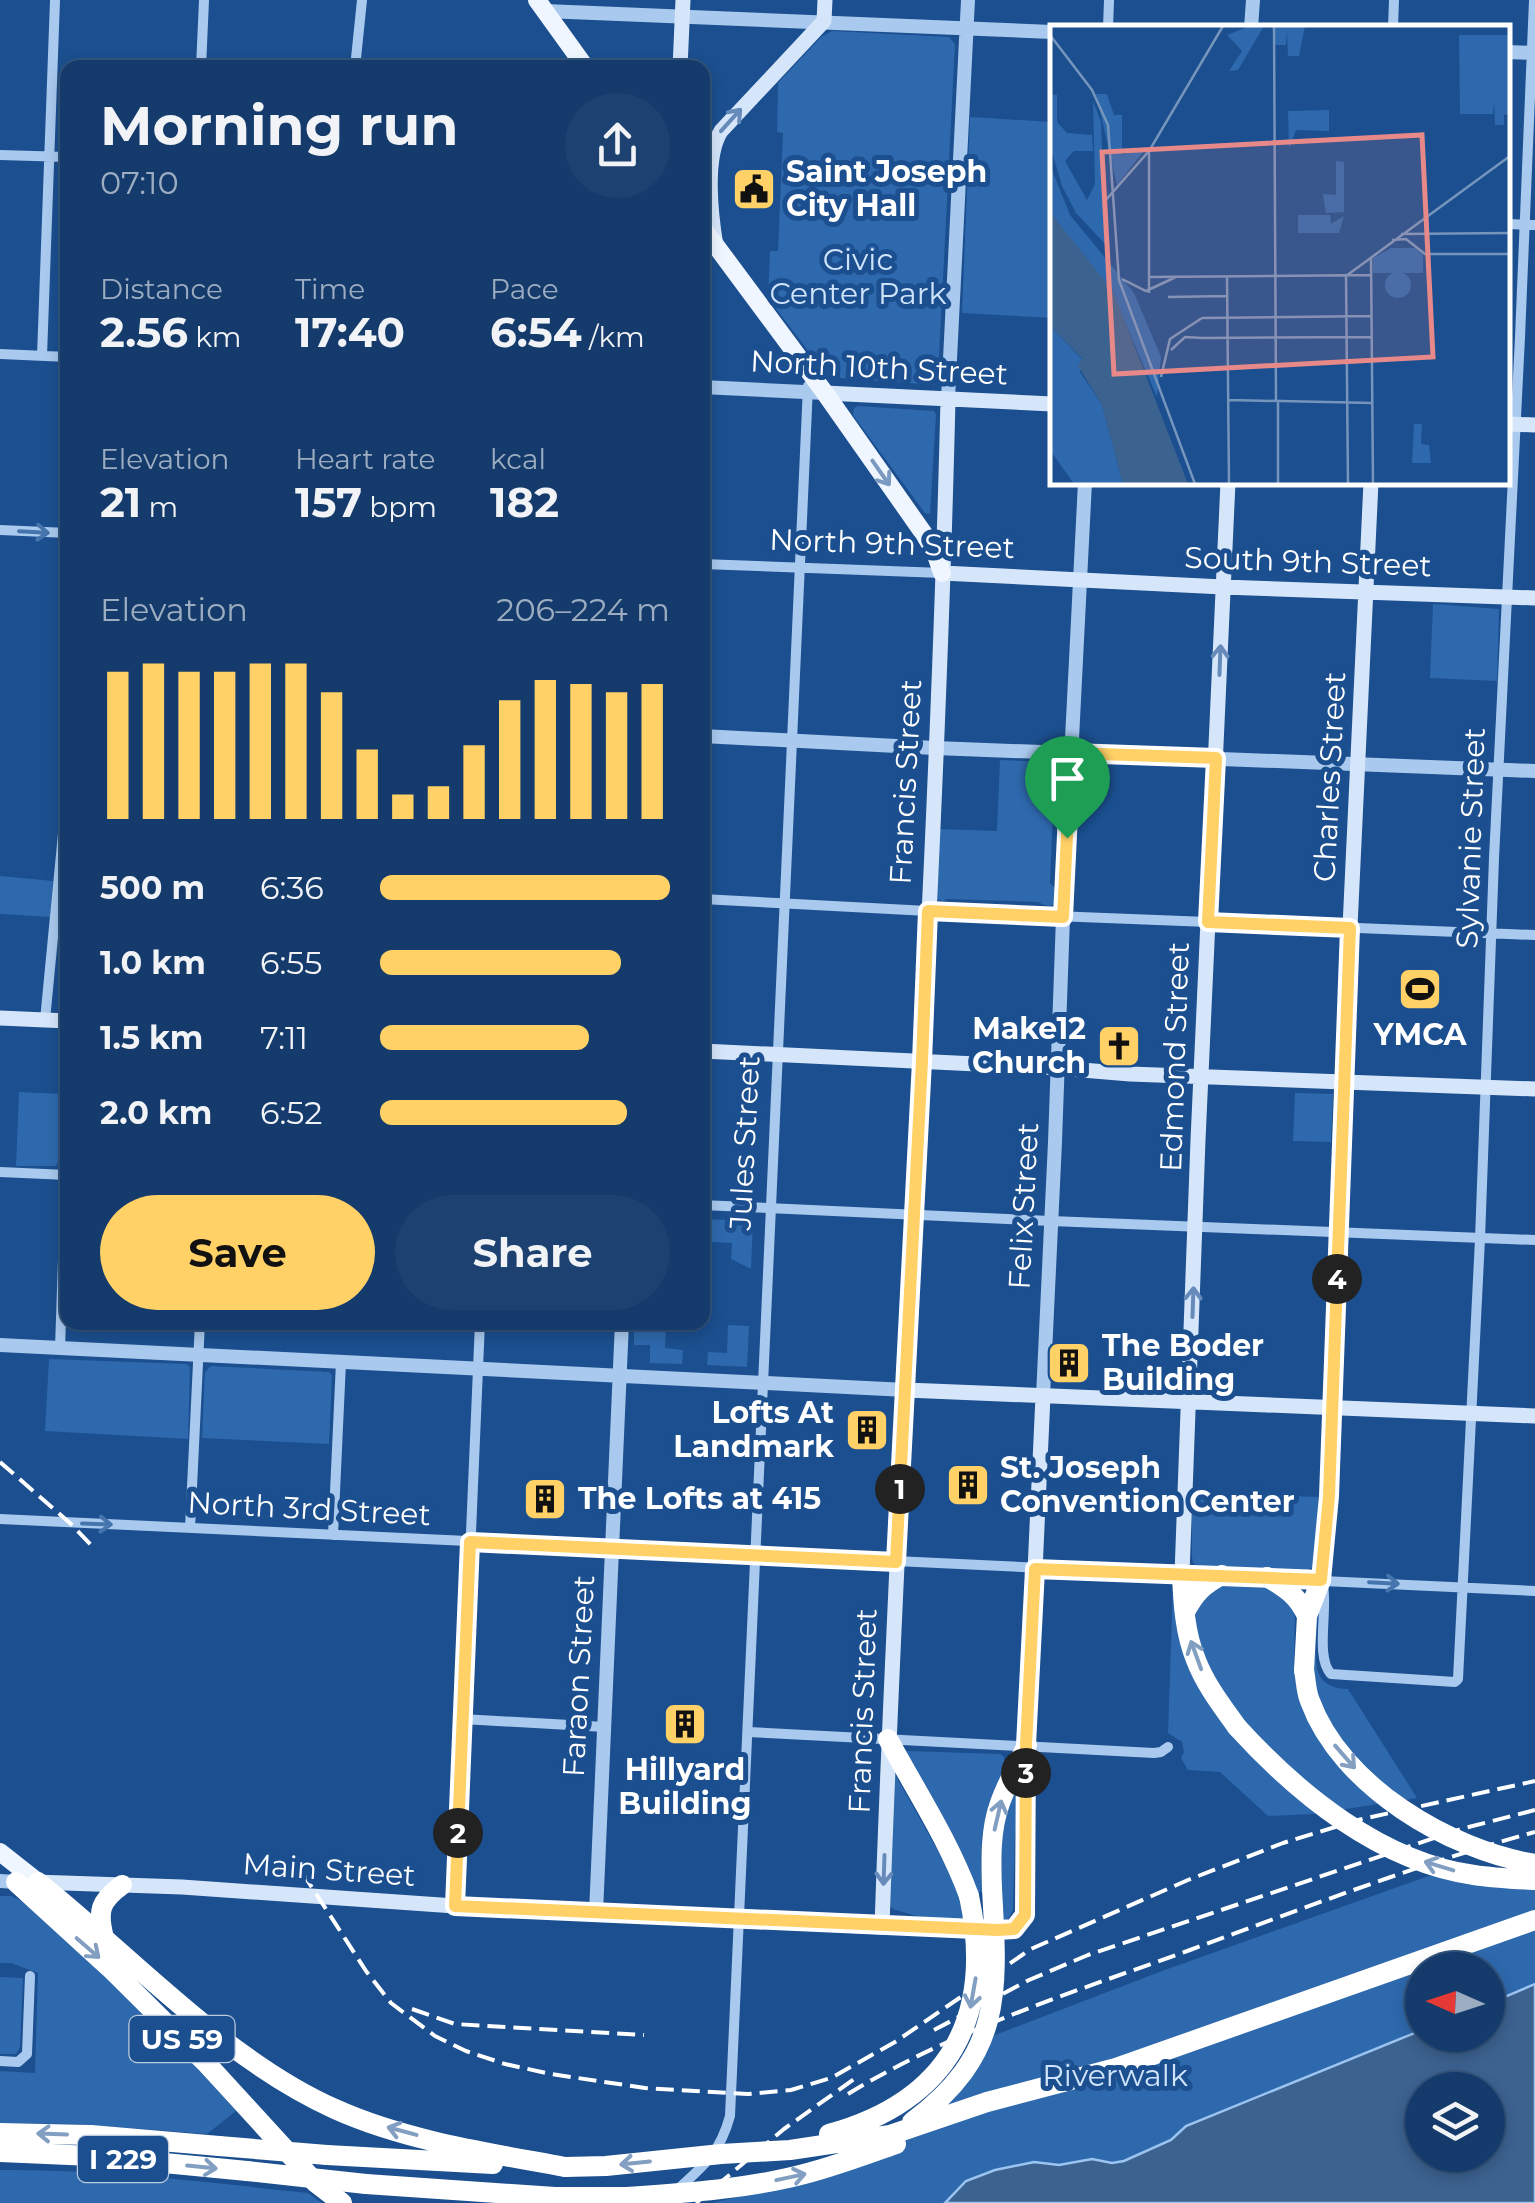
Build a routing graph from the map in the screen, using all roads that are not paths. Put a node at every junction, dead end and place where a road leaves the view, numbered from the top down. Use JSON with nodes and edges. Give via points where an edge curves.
{"nodes":[{"id":1,"x":55,"y":0,"type":"edge"},
{"id":2,"x":204,"y":0,"type":"edge"},
{"id":3,"x":362,"y":0,"type":"edge"},
{"id":4,"x":825,"y":0,"type":"edge"},
{"id":5,"x":968,"y":0,"type":"edge"},
{"id":6,"x":1109,"y":0,"type":"edge"},
{"id":7,"x":1394,"y":0,"type":"edge"},
{"id":8,"x":1534,"y":0,"type":"edge"},
{"id":9,"x":541,"y":5,"type":"edge"},
{"id":10,"x":683,"y":8,"type":"edge"},
{"id":11,"x":824,"y":21,"type":"junction"},
{"id":12,"x":1108,"y":25,"type":"edge"},
{"id":13,"x":1393,"y":25,"type":"edge"},
{"id":14,"x":967,"y":28,"type":"junction"},
{"id":15,"x":1050,"y":32,"type":"edge"},
{"id":16,"x":1534,"y":53,"type":"edge"},
{"id":17,"x":201,"y":60,"type":"edge"},
{"id":18,"x":356,"y":60,"type":"edge"},
{"id":19,"x":580,"y":60,"type":"edge"},
{"id":20,"x":680,"y":60,"type":"edge"},
{"id":21,"x":0,"y":154,"type":"edge"},
{"id":22,"x":49,"y":156,"type":"junction"},
{"id":23,"x":60,"y":157,"type":"edge"},
{"id":24,"x":1530,"y":225,"type":"edge"},
{"id":25,"x":710,"y":238,"type":"edge"},
{"id":26,"x":716,"y":246,"type":"junction"},
{"id":27,"x":0,"y":354,"type":"edge"},
{"id":28,"x":42,"y":356,"type":"junction"},
{"id":29,"x":60,"y":357,"type":"edge"},
{"id":30,"x":710,"y":387,"type":"edge"},
{"id":31,"x":817,"y":392,"type":"junction"},
{"id":32,"x":948,"y":399,"type":"junction"},
{"id":33,"x":1050,"y":404,"type":"edge"},
{"id":34,"x":1512,"y":424,"type":"edge"},
{"id":35,"x":1535,"y":425,"type":"edge"},
{"id":36,"x":1085,"y":485,"type":"edge"},
{"id":37,"x":1228,"y":485,"type":"edge"},
{"id":38,"x":1371,"y":485,"type":"edge"},
{"id":39,"x":0,"y":530,"type":"edge"},
{"id":40,"x":60,"y":533,"type":"edge"},
{"id":41,"x":710,"y":564,"type":"edge"},
{"id":42,"x":800,"y":568,"type":"junction"},
{"id":43,"x":942,"y":573,"type":"junction"},
{"id":44,"x":1080,"y":580,"type":"junction"},
{"id":45,"x":1223,"y":587,"type":"junction"},
{"id":46,"x":1366,"y":592,"type":"junction"},
{"id":47,"x":1507,"y":597,"type":"junction"},
{"id":48,"x":1535,"y":598,"type":"edge"},
{"id":49,"x":710,"y":736,"type":"edge"},
{"id":50,"x":792,"y":741,"type":"junction"},
{"id":51,"x":935,"y":748,"type":"junction"},
{"id":52,"x":1071,"y":753,"type":"junction"},
{"id":53,"x":1216,"y":758,"type":"junction"},
{"id":54,"x":1358,"y":763,"type":"junction"},
{"id":55,"x":1498,"y":769,"type":"junction"},
{"id":56,"x":1535,"y":771,"type":"edge"},
{"id":57,"x":60,"y":876,"type":"edge"},
{"id":58,"x":710,"y":899,"type":"edge"},
{"id":59,"x":783,"y":903,"type":"junction"},
{"id":60,"x":928,"y":911,"type":"junction"},
{"id":61,"x":1063,"y":917,"type":"junction"},
{"id":62,"x":1208,"y":922,"type":"junction"},
{"id":63,"x":1350,"y":928,"type":"junction"},
{"id":64,"x":1492,"y":933,"type":"junction"},
{"id":65,"x":1535,"y":935,"type":"edge"},
{"id":66,"x":0,"y":1018,"type":"edge"},
{"id":67,"x":46,"y":1020,"type":"junction"},
{"id":68,"x":60,"y":1021,"type":"edge"},
{"id":69,"x":710,"y":1051,"type":"edge"},
{"id":70,"x":776,"y":1054,"type":"junction"},
{"id":71,"x":922,"y":1061,"type":"junction"},
{"id":72,"x":1058,"y":1068,"type":"junction"},
{"id":73,"x":1201,"y":1077,"type":"junction"},
{"id":74,"x":1344,"y":1082,"type":"junction"},
{"id":75,"x":1486,"y":1087,"type":"junction"},
{"id":76,"x":1535,"y":1089,"type":"edge"},
{"id":77,"x":0,"y":1172,"type":"edge"},
{"id":78,"x":60,"y":1175,"type":"edge"},
{"id":79,"x":710,"y":1205,"type":"edge"},
{"id":80,"x":769,"y":1208,"type":"junction"},
{"id":81,"x":914,"y":1214,"type":"junction"},
{"id":82,"x":1051,"y":1222,"type":"junction"},
{"id":83,"x":1195,"y":1228,"type":"junction"},
{"id":84,"x":1338,"y":1234,"type":"junction"},
{"id":85,"x":1480,"y":1239,"type":"junction"},
{"id":86,"x":1535,"y":1240,"type":"edge"},
{"id":87,"x":61,"y":1330,"type":"edge"},
{"id":88,"x":200,"y":1330,"type":"edge"},
{"id":89,"x":480,"y":1330,"type":"edge"},
{"id":90,"x":622,"y":1330,"type":"edge"},
{"id":91,"x":0,"y":1345,"type":"edge"},
{"id":92,"x":60,"y":1348,"type":"junction"},
{"id":93,"x":198,"y":1355,"type":"junction"},
{"id":94,"x":341,"y":1362,"type":"junction"},
{"id":95,"x":478,"y":1369,"type":"junction"},
{"id":96,"x":620,"y":1376,"type":"junction"},
{"id":97,"x":763,"y":1384,"type":"junction"},
{"id":98,"x":906,"y":1390,"type":"junction"},
{"id":99,"x":1042,"y":1396,"type":"junction"},
{"id":100,"x":1187,"y":1403,"type":"junction"},
{"id":101,"x":1332,"y":1409,"type":"junction"},
{"id":102,"x":1471,"y":1414,"type":"junction"},
{"id":103,"x":1535,"y":1416,"type":"edge"},
{"id":104,"x":0,"y":1519,"type":"edge"},
{"id":105,"x":190,"y":1528,"type":"junction"},
{"id":106,"x":332,"y":1535,"type":"junction"},
{"id":107,"x":470,"y":1542,"type":"junction"},
{"id":108,"x":612,"y":1549,"type":"junction"},
{"id":109,"x":755,"y":1556,"type":"junction"},
{"id":110,"x":896,"y":1562,"type":"junction"},
{"id":111,"x":1035,"y":1569,"type":"junction"},
{"id":112,"x":1182,"y":1574,"type":"junction"},
{"id":113,"x":1222,"y":1575,"type":"junction"},
{"id":114,"x":1267,"y":1577,"type":"junction"},
{"id":115,"x":1321,"y":1580,"type":"junction"},
{"id":116,"x":1462,"y":1588,"type":"junction"},
{"id":117,"x":1535,"y":1591,"type":"edge"},
{"id":118,"x":1185,"y":1612,"type":"junction"},
{"id":119,"x":1307,"y":1616,"type":"junction"},
{"id":120,"x":1458,"y":1679,"type":"joint"},
{"id":121,"x":462,"y":1719,"type":"junction"},
{"id":122,"x":605,"y":1727,"type":"junction"},
{"id":123,"x":748,"y":1732,"type":"junction"},
{"id":124,"x":888,"y":1739,"type":"junction"},
{"id":125,"x":1026,"y":1745,"type":"junction"},
{"id":126,"x":1168,"y":1748,"type":"dead end"},
{"id":127,"x":0,"y":1852,"type":"edge"},
{"id":128,"x":1535,"y":1864,"type":"edge"},
{"id":129,"x":5,"y":1878,"type":"edge"},
{"id":130,"x":1535,"y":1880,"type":"edge"},
{"id":131,"x":38,"y":1882,"type":"junction"},
{"id":132,"x":122,"y":1885,"type":"junction"},
{"id":133,"x":455,"y":1906,"type":"junction"},
{"id":134,"x":596,"y":1912,"type":"junction"},
{"id":135,"x":738,"y":1918,"type":"junction"},
{"id":136,"x":1529,"y":1922,"type":"edge"},
{"id":137,"x":882,"y":1927,"type":"junction"},
{"id":138,"x":1014,"y":1929,"type":"joint"},
{"id":139,"x":104,"y":1938,"type":"junction"},
{"id":140,"x":30,"y":1976,"type":"dead end"},
{"id":141,"x":1354,"y":1986,"type":"junction"},
{"id":142,"x":0,"y":2061,"type":"edge"},
{"id":143,"x":0,"y":2133,"type":"edge"},
{"id":144,"x":0,"y":2152,"type":"edge"},
{"id":145,"x":721,"y":2154,"type":"junction"},
{"id":146,"x":850,"y":2159,"type":"junction"},
{"id":147,"x":565,"y":2167,"type":"junction"},
{"id":148,"x":616,"y":2200,"type":"edge"},
{"id":149,"x":342,"y":2203,"type":"edge"},
{"id":150,"x":663,"y":2203,"type":"edge"}],
"edges":[{"from":1,"to":22,"type":"street"},
{"from":2,"to":17,"type":"street"},
{"from":3,"to":18,"type":"street"},
{"from":4,"to":11,"type":"main road"},
{"from":5,"to":14,"type":"street","name":"Francis Street"},
{"from":6,"to":12,"type":"street"},
{"from":7,"to":13,"type":"street"},
{"from":8,"to":16,"type":"street","name":"Sylvanie Street"},
{"from":9,"to":10,"type":"street"},
{"from":9,"to":19,"type":"main road"},
{"from":10,"to":11,"type":"street"},
{"from":10,"to":20,"type":"main road"},
{"from":11,"to":14,"type":"street"},
{"from":26,"to":11,"type":"main road","one_way":true,"via":[[710,205],[716,138]]},
{"from":14,"to":15,"type":"street"},
{"from":14,"to":32,"type":"street","name":"Francis Street"},
{"from":16,"to":24,"type":"street","name":"Sylvanie Street"},
{"from":21,"to":22,"type":"street"},
{"from":22,"to":23,"type":"street"},
{"from":22,"to":28,"type":"street"},
{"from":24,"to":34,"type":"street","name":"Sylvanie Street"},
{"from":25,"to":26,"type":"main road"},
{"from":26,"to":31,"type":"main road","via":[[809,370]]},
{"from":27,"to":28,"type":"street"},
{"from":28,"to":29,"type":"street"},
{"from":30,"to":31,"type":"street","name":"North 10th Street"},
{"from":31,"to":32,"type":"main road","name":"North 10th Street"},
{"from":31,"to":42,"type":"street","name":"Jules Street"},
{"from":31,"to":43,"type":"main road","one_way":true,"via":[[924,534]]},
{"from":32,"to":33,"type":"main road","name":"North 10th Street"},
{"from":32,"to":43,"type":"main road","name":"Francis Street"},
{"from":34,"to":35,"type":"main road"},
{"from":34,"to":47,"type":"street","name":"Sylvanie Street"},
{"from":36,"to":44,"type":"street","name":"Felix Street"},
{"from":37,"to":45,"type":"main road","name":"Edmond Street"},
{"from":38,"to":46,"type":"main road","name":"Charles Street"},
{"from":39,"to":40,"type":"street","one_way":true},
{"from":41,"to":42,"type":"street","name":"North 9th Street"},
{"from":42,"to":43,"type":"street","name":"North 9th Street"},
{"from":42,"to":50,"type":"street","name":"Jules Street"},
{"from":43,"to":44,"type":"main road","name":"North 9th Street"},
{"from":43,"to":51,"type":"main road","name":"Francis Street"},
{"from":44,"to":45,"type":"main road","name":"South 9th Street"},
{"from":44,"to":52,"type":"street","name":"Felix Street"},
{"from":45,"to":46,"type":"main road","name":"South 9th Street"},
{"from":53,"to":45,"type":"main road","name":"Edmond Street","one_way":true},
{"from":46,"to":47,"type":"main road","name":"South 9th Street"},
{"from":46,"to":54,"type":"main road","name":"Charles Street"},
{"from":47,"to":48,"type":"main road","name":"South 9th Street"},
{"from":47,"to":55,"type":"street","name":"Sylvanie Street"},
{"from":49,"to":50,"type":"street"},
{"from":50,"to":51,"type":"street"},
{"from":50,"to":59,"type":"street","name":"Jules Street"},
{"from":51,"to":52,"type":"street"},
{"from":51,"to":60,"type":"main road","name":"Francis Street"},
{"from":52,"to":53,"type":"street"},
{"from":52,"to":61,"type":"street","name":"Felix Street"},
{"from":53,"to":54,"type":"street"},
{"from":53,"to":62,"type":"main road","name":"Edmond Street"},
{"from":54,"to":55,"type":"street"},
{"from":54,"to":63,"type":"main road","name":"Charles Street"},
{"from":55,"to":56,"type":"street"},
{"from":55,"to":64,"type":"street","name":"Sylvanie Street"},
{"from":57,"to":67,"type":"street"},
{"from":58,"to":59,"type":"street"},
{"from":59,"to":60,"type":"street"},
{"from":59,"to":70,"type":"street","name":"Jules Street"},
{"from":60,"to":61,"type":"street"},
{"from":60,"to":71,"type":"main road","name":"Francis Street"},
{"from":61,"to":62,"type":"street"},
{"from":61,"to":72,"type":"street","name":"Felix Street"},
{"from":62,"to":63,"type":"street"},
{"from":62,"to":73,"type":"main road","name":"Edmond Street"},
{"from":63,"to":64,"type":"street"},
{"from":63,"to":74,"type":"main road","name":"Charles Street"},
{"from":64,"to":65,"type":"street"},
{"from":64,"to":75,"type":"street","name":"Sylvanie Street"},
{"from":66,"to":67,"type":"main road"},
{"from":67,"to":68,"type":"main road"},
{"from":69,"to":70,"type":"main road"},
{"from":70,"to":71,"type":"main road"},
{"from":70,"to":80,"type":"street","name":"Jules Street"},
{"from":71,"to":72,"type":"main road"},
{"from":71,"to":81,"type":"main road","name":"Francis Street"},
{"from":72,"to":73,"type":"main road"},
{"from":72,"to":82,"type":"street","name":"Felix Street"},
{"from":73,"to":74,"type":"main road"},
{"from":73,"to":83,"type":"main road","name":"Edmond Street"},
{"from":74,"to":75,"type":"main road"},
{"from":74,"to":84,"type":"main road","name":"Charles Street"},
{"from":75,"to":76,"type":"main road"},
{"from":75,"to":85,"type":"street","name":"Sylvanie Street"},
{"from":77,"to":78,"type":"street"},
{"from":79,"to":80,"type":"street"},
{"from":80,"to":81,"type":"street"},
{"from":80,"to":97,"type":"street","name":"Jules Street"},
{"from":81,"to":82,"type":"street"},
{"from":81,"to":98,"type":"main road","name":"Francis Street"},
{"from":82,"to":83,"type":"street"},
{"from":82,"to":99,"type":"street","name":"Felix Street"},
{"from":83,"to":84,"type":"street"},
{"from":100,"to":83,"type":"main road","name":"Edmond Street","one_way":true},
{"from":84,"to":85,"type":"street"},
{"from":84,"to":101,"type":"main road","name":"Charles Street"},
{"from":85,"to":86,"type":"street"},
{"from":85,"to":102,"type":"street","name":"Sylvanie Street"},
{"from":87,"to":92,"type":"street"},
{"from":88,"to":93,"type":"street"},
{"from":89,"to":95,"type":"street"},
{"from":90,"to":96,"type":"street","name":"Faraon Street"},
{"from":91,"to":92,"type":"street"},
{"from":92,"to":93,"type":"street"},
{"from":93,"to":94,"type":"street"},
{"from":93,"to":105,"type":"street"},
{"from":94,"to":95,"type":"street"},
{"from":94,"to":106,"type":"street"},
{"from":95,"to":96,"type":"street"},
{"from":95,"to":107,"type":"street"},
{"from":96,"to":97,"type":"street"},
{"from":96,"to":108,"type":"street","name":"Faraon Street"},
{"from":97,"to":98,"type":"street"},
{"from":97,"to":109,"type":"street","name":"Jules Street"},
{"from":98,"to":99,"type":"main road"},
{"from":98,"to":110,"type":"main road","name":"Francis Street"},
{"from":99,"to":100,"type":"main road"},
{"from":99,"to":111,"type":"main road","name":"Felix Street"},
{"from":100,"to":101,"type":"main road"},
{"from":100,"to":112,"type":"main road","name":"Edmond Street"},
{"from":101,"to":102,"type":"main road"},
{"from":101,"to":115,"type":"main road","name":"Charles Street"},
{"from":102,"to":103,"type":"main road"},
{"from":102,"to":116,"type":"street","name":"Sylvanie Street"},
{"from":104,"to":105,"type":"street","name":"North 3rd Street","one_way":true},
{"from":105,"to":106,"type":"street","name":"North 3rd Street"},
{"from":106,"to":107,"type":"street","name":"North 3rd Street"},
{"from":107,"to":108,"type":"street","name":"North 3rd Street"},
{"from":107,"to":121,"type":"street"},
{"from":108,"to":109,"type":"street","name":"North 3rd Street"},
{"from":108,"to":122,"type":"street","name":"Faraon Street"},
{"from":109,"to":110,"type":"street","name":"North 3rd Street"},
{"from":109,"to":123,"type":"street","name":"Jules Street"},
{"from":110,"to":111,"type":"street","name":"North 3rd Street"},
{"from":110,"to":124,"type":"main road","name":"Francis Street"},
{"from":111,"to":112,"type":"street","name":"North 3rd Street"},
{"from":111,"to":125,"type":"main road","name":"Felix Street"},
{"from":112,"to":113,"type":"street","name":"North 3rd Street"},
{"from":112,"to":118,"type":"highway"},
{"from":113,"to":114,"type":"street","name":"North 3rd Street"},
{"from":113,"to":118,"type":"highway","via":[[1204,1584]]},
{"from":114,"to":115,"type":"street","name":"North 3rd Street"},
{"from":114,"to":119,"type":"highway","via":[[1291,1592]]},
{"from":115,"to":116,"type":"street","name":"North 3rd Street","one_way":true},
{"from":115,"to":119,"type":"highway"},
{"from":115,"to":120,"type":"street","name":"Charles Street","via":[[1327,1671]]},
{"from":116,"to":117,"type":"street","name":"North 3rd Street"},
{"from":116,"to":120,"type":"street","name":"Sylvanie Street"},
{"from":130,"to":118,"type":"highway","one_way":true,"bridge":true,"via":[[1470,1875],[1410,1856],[1317,1804],[1237,1727],[1196,1659]]},
{"from":119,"to":128,"type":"highway","one_way":true,"bridge":true,"via":[[1308,1698],[1334,1744],[1371,1785],[1457,1840]]},
{"from":121,"to":122,"type":"street"},
{"from":121,"to":133,"type":"street"},
{"from":122,"to":134,"type":"street","name":"Faraon Street"},
{"from":123,"to":124,"type":"street"},
{"from":123,"to":135,"type":"street","name":"Jules Street"},
{"from":124,"to":125,"type":"street"},
{"from":124,"to":137,"type":"main road","name":"Francis Street","one_way":true},
{"from":124,"to":145,"type":"highway","one_way":true,"bridge":true,"via":[[970,1896],[976,1983],[960,2038],[925,2086],[891,2110],[810,2139]]},
{"from":125,"to":126,"type":"street"},
{"from":125,"to":138,"type":"main road","name":"Felix Street","via":[[1025,1915]]},
{"from":146,"to":125,"type":"highway","one_way":true,"bridge":true,"via":[[930,2108],[982,2039],[995,1980],[995,1821]]},
{"from":127,"to":131,"type":"main road","number":"US 59"},
{"from":129,"to":131,"type":"main road","name":"Main Street"},
{"from":129,"to":149,"type":"highway","number":"US 59","one_way":true,"via":[[104,1962]]},
{"from":131,"to":132,"type":"main road","name":"Main Street"},
{"from":131,"to":139,"type":"highway","number":"US 59"},
{"from":132,"to":133,"type":"main road","name":"Main Street"},
{"from":132,"to":139,"type":"highway","via":[[102,1907]]},
{"from":133,"to":134,"type":"main road","name":"Main Street"},
{"from":134,"to":135,"type":"main road","name":"Main Street"},
{"from":135,"to":137,"type":"main road","name":"Main Street"},
{"from":135,"to":150,"type":"street","name":"Jules Street","via":[[730,2116],[717,2150]]},
{"from":136,"to":141,"type":"highway","number":"I 229","bridge":true},
{"from":137,"to":138,"type":"main road","name":"Main Street"},
{"from":147,"to":139,"type":"highway","number":"US 59","one_way":true,"via":[[387,2128],[312,2098],[226,2042]]},
{"from":140,"to":142,"type":"street","via":[[27,2054],[18,2062]]},
{"from":141,"to":145,"type":"highway","number":"I 229","bridge":true,"via":[[1116,2068],[890,2135]]},
{"from":141,"to":146,"type":"highway","number":"I 229","bridge":true},
{"from":147,"to":143,"type":"highway","number":"I 229","one_way":true,"bridge":true},
{"from":144,"to":148,"type":"highway","number":"I 229","one_way":true,"bridge":true},
{"from":145,"to":147,"type":"highway","number":"I 229","one_way":true,"bridge":true},
{"from":148,"to":146,"type":"highway","number":"I 229","one_way":true,"bridge":true,"via":[[782,2180]]}]}
